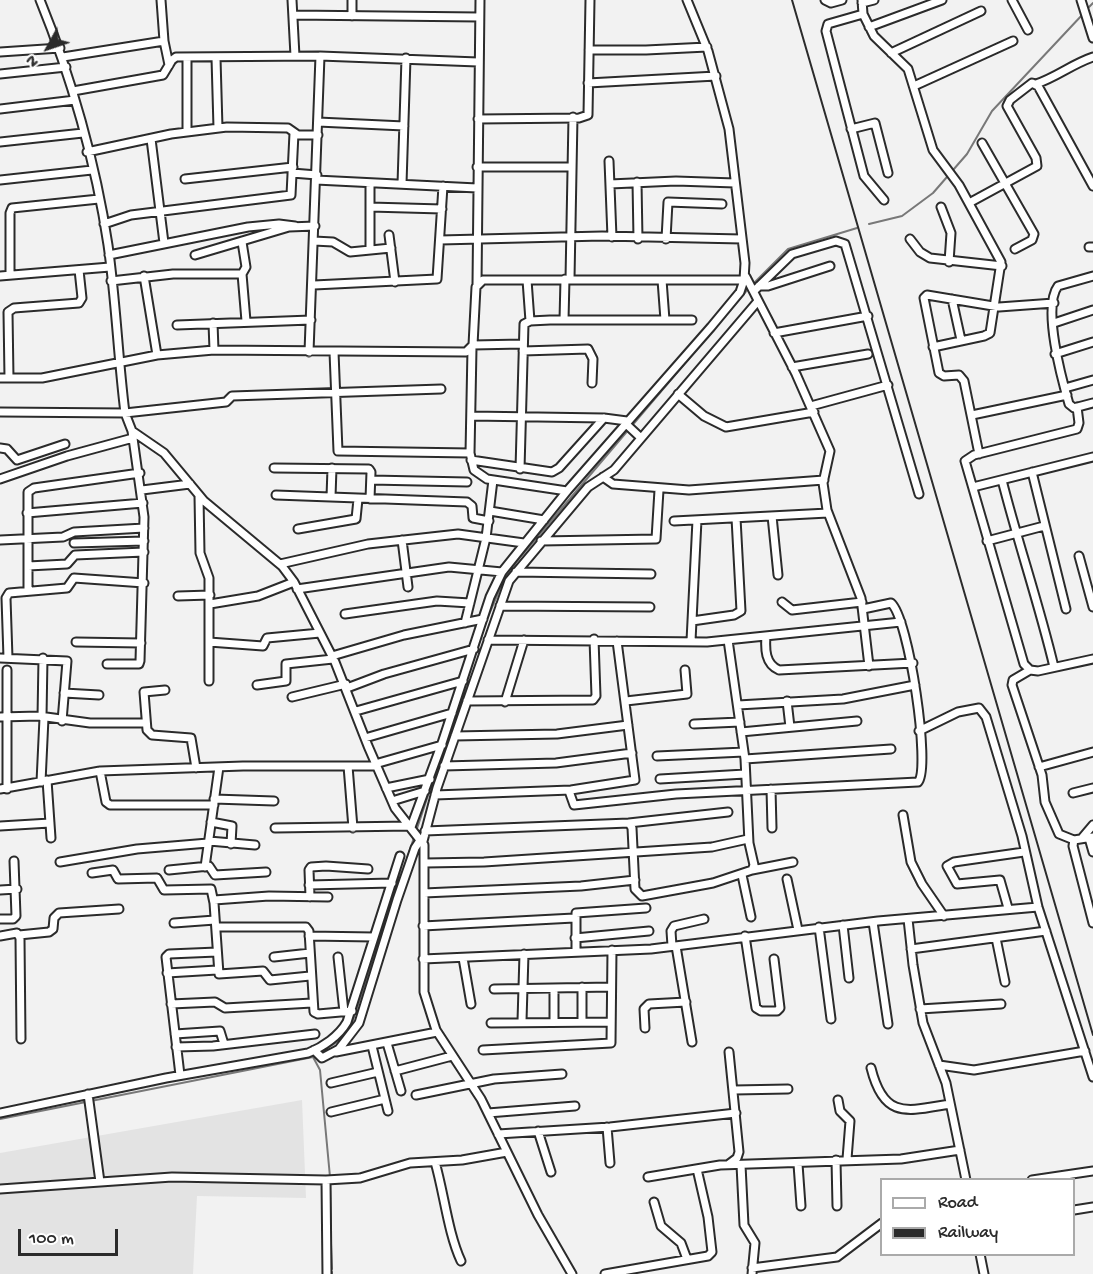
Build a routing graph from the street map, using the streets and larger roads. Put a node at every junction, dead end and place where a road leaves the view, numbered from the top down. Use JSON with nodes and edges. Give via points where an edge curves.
{"nodes":[{"id":1,"x":40,"y":0,"type":"edge"},
{"id":2,"x":161,"y":0,"type":"edge"},
{"id":3,"x":292,"y":0,"type":"edge"},
{"id":4,"x":352,"y":0,"type":"edge"},
{"id":5,"x":480,"y":0,"type":"edge"},
{"id":6,"x":590,"y":0,"type":"edge"},
{"id":7,"x":687,"y":0,"type":"edge"},
{"id":8,"x":825,"y":0,"type":"edge"},
{"id":9,"x":842,"y":0,"type":"edge"},
{"id":10,"x":874,"y":0,"type":"edge"},
{"id":11,"x":942,"y":0,"type":"edge"},
{"id":12,"x":1012,"y":0,"type":"edge"},
{"id":13,"x":862,"y":2,"type":"edge"},
{"id":14,"x":1081,"y":3,"type":"edge"},
{"id":15,"x":981,"y":10,"type":"dead end"},
{"id":16,"x":863,"y":14,"type":"junction"},
{"id":17,"x":293,"y":15,"type":"junction"},
{"id":18,"x":352,"y":15,"type":"junction"},
{"id":19,"x":479,"y":17,"type":"junction"},
{"id":20,"x":869,"y":27,"type":"junction"},
{"id":21,"x":1028,"y":30,"type":"dead end"},
{"id":22,"x":1092,"y":33,"type":"edge"},
{"id":23,"x":164,"y":41,"type":"junction"},
{"id":24,"x":1013,"y":41,"type":"dead end"},
{"id":25,"x":707,"y":47,"type":"junction"},
{"id":26,"x":60,"y":48,"type":"junction"},
{"id":27,"x":589,"y":50,"type":"junction"},
{"id":28,"x":0,"y":52,"type":"edge"},
{"id":29,"x":891,"y":53,"type":"junction"},
{"id":30,"x":295,"y":56,"type":"junction"},
{"id":31,"x":320,"y":56,"type":"junction"},
{"id":32,"x":63,"y":57,"type":"junction"},
{"id":33,"x":1093,"y":57,"type":"edge"},
{"id":34,"x":187,"y":58,"type":"junction"},
{"id":35,"x":216,"y":58,"type":"junction"},
{"id":36,"x":406,"y":58,"type":"junction"},
{"id":37,"x":478,"y":62,"type":"junction"},
{"id":38,"x":169,"y":65,"type":"junction"},
{"id":39,"x":66,"y":67,"type":"junction"},
{"id":40,"x":0,"y":74,"type":"edge"},
{"id":41,"x":716,"y":76,"type":"junction"},
{"id":42,"x":588,"y":83,"type":"junction"},
{"id":43,"x":1036,"y":84,"type":"junction"},
{"id":44,"x":914,"y":86,"type":"junction"},
{"id":45,"x":72,"y":91,"type":"junction"},
{"id":46,"x":75,"y":100,"type":"junction"},
{"id":47,"x":0,"y":109,"type":"edge"},
{"id":48,"x":573,"y":117,"type":"junction"},
{"id":49,"x":478,"y":119,"type":"junction"},
{"id":50,"x":318,"y":122,"type":"junction"},
{"id":51,"x":404,"y":126,"type":"junction"},
{"id":52,"x":218,"y":128,"type":"junction"},
{"id":53,"x":851,"y":129,"type":"junction"},
{"id":54,"x":187,"y":132,"type":"junction"},
{"id":55,"x":83,"y":133,"type":"junction"},
{"id":56,"x":294,"y":133,"type":"junction"},
{"id":57,"x":318,"y":135,"type":"junction"},
{"id":58,"x":151,"y":139,"type":"junction"},
{"id":59,"x":0,"y":142,"type":"edge"},
{"id":60,"x":982,"y":143,"type":"dead end"},
{"id":61,"x":87,"y":152,"type":"junction"},
{"id":62,"x":609,"y":161,"type":"dead end"},
{"id":63,"x":477,"y":167,"type":"junction"},
{"id":64,"x":572,"y":167,"type":"junction"},
{"id":65,"x":92,"y":170,"type":"junction"},
{"id":66,"x":292,"y":170,"type":"junction"},
{"id":67,"x":888,"y":173,"type":"dead end"},
{"id":68,"x":316,"y":178,"type":"junction"},
{"id":69,"x":185,"y":179,"type":"dead end"},
{"id":70,"x":0,"y":180,"type":"edge"},
{"id":71,"x":637,"y":182,"type":"junction"},
{"id":72,"x":370,"y":183,"type":"junction"},
{"id":73,"x":735,"y":183,"type":"junction"},
{"id":74,"x":1005,"y":183,"type":"junction"},
{"id":75,"x":402,"y":184,"type":"junction"},
{"id":76,"x":610,"y":184,"type":"junction"},
{"id":77,"x":443,"y":186,"type":"junction"},
{"id":78,"x":1093,"y":186,"type":"edge"},
{"id":79,"x":477,"y":188,"type":"junction"},
{"id":80,"x":99,"y":199,"type":"junction"},
{"id":81,"x":884,"y":200,"type":"dead end"},
{"id":82,"x":969,"y":203,"type":"junction"},
{"id":83,"x":722,"y":204,"type":"dead end"},
{"id":84,"x":370,"y":207,"type":"junction"},
{"id":85,"x":941,"y":207,"type":"dead end"},
{"id":86,"x":442,"y":209,"type":"junction"},
{"id":87,"x":159,"y":211,"type":"junction"},
{"id":88,"x":104,"y":224,"type":"junction"},
{"id":89,"x":295,"y":226,"type":"junction"},
{"id":90,"x":315,"y":226,"type":"junction"},
{"id":91,"x":389,"y":235,"type":"dead end"},
{"id":92,"x":570,"y":237,"type":"junction"},
{"id":93,"x":612,"y":237,"type":"junction"},
{"id":94,"x":638,"y":239,"type":"junction"},
{"id":95,"x":666,"y":239,"type":"junction"},
{"id":96,"x":742,"y":239,"type":"junction"},
{"id":97,"x":910,"y":239,"type":"dead end"},
{"id":98,"x":440,"y":240,"type":"junction"},
{"id":99,"x":477,"y":240,"type":"junction"},
{"id":100,"x":314,"y":241,"type":"junction"},
{"id":101,"x":242,"y":242,"type":"junction"},
{"id":102,"x":164,"y":243,"type":"junction"},
{"id":103,"x":391,"y":248,"type":"junction"},
{"id":104,"x":1015,"y":249,"type":"dead end"},
{"id":105,"x":370,"y":250,"type":"junction"},
{"id":106,"x":109,"y":255,"type":"junction"},
{"id":107,"x":195,"y":255,"type":"dead end"},
{"id":108,"x":949,"y":262,"type":"junction"},
{"id":109,"x":830,"y":266,"type":"dead end"},
{"id":110,"x":1002,"y":266,"type":"junction"},
{"id":111,"x":110,"y":267,"type":"junction"},
{"id":112,"x":79,"y":270,"type":"junction"},
{"id":113,"x":242,"y":274,"type":"junction"},
{"id":114,"x":10,"y":275,"type":"junction"},
{"id":115,"x":0,"y":276,"type":"edge"},
{"id":116,"x":144,"y":276,"type":"junction"},
{"id":117,"x":1093,"y":276,"type":"edge"},
{"id":118,"x":568,"y":279,"type":"junction"},
{"id":119,"x":111,"y":280,"type":"junction"},
{"id":120,"x":527,"y":280,"type":"junction"},
{"id":121,"x":662,"y":280,"type":"junction"},
{"id":122,"x":395,"y":282,"type":"junction"},
{"id":123,"x":477,"y":284,"type":"junction"},
{"id":124,"x":751,"y":284,"type":"junction"},
{"id":125,"x":314,"y":285,"type":"junction"},
{"id":126,"x":952,"y":299,"type":"junction"},
{"id":127,"x":758,"y":301,"type":"junction"},
{"id":128,"x":1054,"y":303,"type":"junction"},
{"id":129,"x":995,"y":306,"type":"junction"},
{"id":130,"x":1093,"y":310,"type":"edge"},
{"id":131,"x":868,"y":316,"type":"junction"},
{"id":132,"x":311,"y":320,"type":"junction"},
{"id":133,"x":564,"y":320,"type":"junction"},
{"id":134,"x":665,"y":320,"type":"junction"},
{"id":135,"x":692,"y":320,"type":"dead end"},
{"id":136,"x":246,"y":321,"type":"junction"},
{"id":137,"x":530,"y":321,"type":"junction"},
{"id":138,"x":213,"y":323,"type":"junction"},
{"id":139,"x":1054,"y":323,"type":"junction"},
{"id":140,"x":177,"y":325,"type":"dead end"},
{"id":141,"x":774,"y":333,"type":"junction"},
{"id":142,"x":961,"y":340,"type":"junction"},
{"id":143,"x":1093,"y":342,"type":"edge"},
{"id":144,"x":472,"y":346,"type":"junction"},
{"id":145,"x":522,"y":347,"type":"junction"},
{"id":146,"x":933,"y":347,"type":"junction"},
{"id":147,"x":214,"y":350,"type":"junction"},
{"id":148,"x":309,"y":352,"type":"junction"},
{"id":149,"x":334,"y":352,"type":"junction"},
{"id":150,"x":868,"y":354,"type":"dead end"},
{"id":151,"x":1055,"y":354,"type":"junction"},
{"id":152,"x":157,"y":355,"type":"junction"},
{"id":153,"x":118,"y":363,"type":"junction"},
{"id":154,"x":792,"y":367,"type":"junction"},
{"id":155,"x":0,"y":378,"type":"edge"},
{"id":156,"x":9,"y":378,"type":"junction"},
{"id":157,"x":1093,"y":380,"type":"edge"},
{"id":158,"x":592,"y":383,"type":"dead end"},
{"id":159,"x":888,"y":385,"type":"junction"},
{"id":160,"x":441,"y":390,"type":"dead end"},
{"id":161,"x":1066,"y":392,"type":"junction"},
{"id":162,"x":678,"y":394,"type":"junction"},
{"id":163,"x":335,"y":395,"type":"junction"},
{"id":164,"x":1093,"y":403,"type":"edge"},
{"id":165,"x":1077,"y":407,"type":"junction"},
{"id":166,"x":813,"y":409,"type":"junction"},
{"id":167,"x":0,"y":412,"type":"edge"},
{"id":168,"x":125,"y":413,"type":"junction"},
{"id":169,"x":972,"y":415,"type":"junction"},
{"id":170,"x":471,"y":416,"type":"junction"},
{"id":171,"x":521,"y":417,"type":"junction"},
{"id":172,"x":604,"y":418,"type":"junction"},
{"id":173,"x":628,"y":425,"type":"junction"},
{"id":174,"x":133,"y":434,"type":"junction"},
{"id":175,"x":641,"y":438,"type":"junction"},
{"id":176,"x":65,"y":444,"type":"dead end"},
{"id":177,"x":0,"y":448,"type":"edge"},
{"id":178,"x":979,"y":454,"type":"junction"},
{"id":179,"x":470,"y":457,"type":"junction"},
{"id":180,"x":1093,"y":457,"type":"edge"},
{"id":181,"x":17,"y":460,"type":"junction"},
{"id":182,"x":274,"y":468,"type":"dead end"},
{"id":183,"x":332,"y":468,"type":"junction"},
{"id":184,"x":520,"y":469,"type":"junction"},
{"id":185,"x":1032,"y":472,"type":"junction"},
{"id":186,"x":140,"y":473,"type":"junction"},
{"id":187,"x":19,"y":474,"type":"junction"},
{"id":188,"x":603,"y":477,"type":"junction"},
{"id":189,"x":0,"y":479,"type":"edge"},
{"id":190,"x":371,"y":480,"type":"junction"},
{"id":191,"x":493,"y":480,"type":"junction"},
{"id":192,"x":824,"y":480,"type":"junction"},
{"id":193,"x":1002,"y":480,"type":"junction"},
{"id":194,"x":467,"y":482,"type":"dead end"},
{"id":195,"x":190,"y":484,"type":"junction"},
{"id":196,"x":973,"y":487,"type":"junction"},
{"id":197,"x":659,"y":489,"type":"junction"},
{"id":198,"x":142,"y":490,"type":"junction"},
{"id":199,"x":567,"y":490,"type":"junction"},
{"id":200,"x":919,"y":494,"type":"dead end"},
{"id":201,"x":276,"y":495,"type":"dead end"},
{"id":202,"x":199,"y":496,"type":"junction"},
{"id":203,"x":331,"y":497,"type":"junction"},
{"id":204,"x":358,"y":498,"type":"junction"},
{"id":205,"x":370,"y":499,"type":"junction"},
{"id":206,"x":143,"y":503,"type":"junction"},
{"id":207,"x":490,"y":511,"type":"junction"},
{"id":208,"x":27,"y":513,"type":"junction"},
{"id":209,"x":828,"y":513,"type":"junction"},
{"id":210,"x":772,"y":516,"type":"junction"},
{"id":211,"x":736,"y":518,"type":"junction"},
{"id":212,"x":544,"y":520,"type":"junction"},
{"id":213,"x":697,"y":520,"type":"junction"},
{"id":214,"x":489,"y":521,"type":"junction"},
{"id":215,"x":674,"y":521,"type":"dead end"},
{"id":216,"x":1044,"y":526,"type":"junction"},
{"id":217,"x":144,"y":528,"type":"junction"},
{"id":218,"x":298,"y":529,"type":"dead end"},
{"id":219,"x":1016,"y":533,"type":"junction"},
{"id":220,"x":28,"y":538,"type":"junction"},
{"id":221,"x":486,"y":538,"type":"junction"},
{"id":222,"x":0,"y":540,"type":"edge"},
{"id":223,"x":402,"y":540,"type":"junction"},
{"id":224,"x":144,"y":541,"type":"junction"},
{"id":225,"x":541,"y":541,"type":"junction"},
{"id":226,"x":987,"y":541,"type":"junction"},
{"id":227,"x":74,"y":543,"type":"dead end"},
{"id":228,"x":524,"y":543,"type":"junction"},
{"id":229,"x":144,"y":552,"type":"junction"},
{"id":230,"x":1079,"y":556,"type":"dead end"},
{"id":231,"x":280,"y":564,"type":"junction"},
{"id":232,"x":28,"y":566,"type":"junction"},
{"id":233,"x":480,"y":569,"type":"junction"},
{"id":234,"x":502,"y":572,"type":"junction"},
{"id":235,"x":516,"y":572,"type":"junction"},
{"id":236,"x":407,"y":574,"type":"junction"},
{"id":237,"x":651,"y":574,"type":"dead end"},
{"id":238,"x":778,"y":575,"type":"dead end"},
{"id":239,"x":294,"y":582,"type":"junction"},
{"id":240,"x":144,"y":583,"type":"junction"},
{"id":241,"x":408,"y":587,"type":"dead end"},
{"id":242,"x":297,"y":590,"type":"junction"},
{"id":243,"x":28,"y":591,"type":"junction"},
{"id":244,"x":210,"y":595,"type":"junction"},
{"id":245,"x":178,"y":596,"type":"dead end"},
{"id":246,"x":782,"y":602,"type":"dead end"},
{"id":247,"x":470,"y":603,"type":"junction"},
{"id":248,"x":210,"y":604,"type":"junction"},
{"id":249,"x":500,"y":606,"type":"junction"},
{"id":250,"x":862,"y":606,"type":"junction"},
{"id":251,"x":650,"y":607,"type":"dead end"},
{"id":252,"x":1093,"y":607,"type":"edge"},
{"id":253,"x":1066,"y":609,"type":"dead end"},
{"id":254,"x":345,"y":614,"type":"dead end"},
{"id":255,"x":483,"y":619,"type":"junction"},
{"id":256,"x":692,"y":621,"type":"junction"},
{"id":257,"x":901,"y":622,"type":"junction"},
{"id":258,"x":465,"y":623,"type":"junction"},
{"id":259,"x":865,"y":626,"type":"junction"},
{"id":260,"x":320,"y":633,"type":"junction"},
{"id":261,"x":766,"y":636,"type":"junction"},
{"id":262,"x":594,"y":639,"type":"junction"},
{"id":263,"x":488,"y":640,"type":"junction"},
{"id":264,"x":524,"y":640,"type":"junction"},
{"id":265,"x":728,"y":640,"type":"junction"},
{"id":266,"x":617,"y":641,"type":"junction"},
{"id":267,"x":692,"y":641,"type":"junction"},
{"id":268,"x":76,"y":642,"type":"dead end"},
{"id":269,"x":209,"y":642,"type":"junction"},
{"id":270,"x":141,"y":643,"type":"junction"},
{"id":271,"x":474,"y":649,"type":"junction"},
{"id":272,"x":333,"y":657,"type":"junction"},
{"id":273,"x":4,"y":658,"type":"edge"},
{"id":274,"x":43,"y":658,"type":"junction"},
{"id":275,"x":1093,"y":658,"type":"edge"},
{"id":276,"x":913,"y":663,"type":"junction"},
{"id":277,"x":106,"y":664,"type":"dead end"},
{"id":278,"x":869,"y":666,"type":"junction"},
{"id":279,"x":1054,"y":667,"type":"junction"},
{"id":280,"x":7,"y":670,"type":"dead end"},
{"id":281,"x":685,"y":670,"type":"dead end"},
{"id":282,"x":1030,"y":670,"type":"junction"},
{"id":283,"x":208,"y":681,"type":"dead end"},
{"id":284,"x":463,"y":681,"type":"junction"},
{"id":285,"x":257,"y":685,"type":"dead end"},
{"id":286,"x":915,"y":685,"type":"junction"},
{"id":287,"x":346,"y":686,"type":"junction"},
{"id":288,"x":165,"y":690,"type":"dead end"},
{"id":289,"x":64,"y":693,"type":"junction"},
{"id":290,"x":99,"y":694,"type":"dead end"},
{"id":291,"x":292,"y":697,"type":"dead end"},
{"id":292,"x":467,"y":701,"type":"junction"},
{"id":293,"x":626,"y":701,"type":"junction"},
{"id":294,"x":787,"y":701,"type":"junction"},
{"id":295,"x":505,"y":702,"type":"junction"},
{"id":296,"x":738,"y":705,"type":"junction"},
{"id":297,"x":356,"y":711,"type":"junction"},
{"id":298,"x":452,"y":713,"type":"junction"},
{"id":299,"x":4,"y":717,"type":"edge"},
{"id":300,"x":43,"y":717,"type":"junction"},
{"id":301,"x":62,"y":721,"type":"junction"},
{"id":302,"x":856,"y":721,"type":"dead end"},
{"id":303,"x":740,"y":722,"type":"junction"},
{"id":304,"x":146,"y":723,"type":"junction"},
{"id":305,"x":694,"y":724,"type":"dead end"},
{"id":306,"x":628,"y":725,"type":"junction"},
{"id":307,"x":790,"y":727,"type":"junction"},
{"id":308,"x":919,"y":731,"type":"junction"},
{"id":309,"x":741,"y":732,"type":"junction"},
{"id":310,"x":455,"y":736,"type":"junction"},
{"id":311,"x":365,"y":738,"type":"junction"},
{"id":312,"x":442,"y":745,"type":"junction"},
{"id":313,"x":891,"y":749,"type":"dead end"},
{"id":314,"x":1093,"y":752,"type":"edge"},
{"id":315,"x":632,"y":753,"type":"junction"},
{"id":316,"x":744,"y":755,"type":"junction"},
{"id":317,"x":657,"y":756,"type":"dead end"},
{"id":318,"x":376,"y":765,"type":"junction"},
{"id":319,"x":348,"y":766,"type":"junction"},
{"id":320,"x":444,"y":766,"type":"junction"},
{"id":321,"x":219,"y":767,"type":"junction"},
{"id":322,"x":1039,"y":767,"type":"junction"},
{"id":323,"x":196,"y":768,"type":"junction"},
{"id":324,"x":100,"y":771,"type":"junction"},
{"id":325,"x":745,"y":774,"type":"junction"},
{"id":326,"x":430,"y":779,"type":"junction"},
{"id":327,"x":660,"y":779,"type":"dead end"},
{"id":328,"x":44,"y":781,"type":"junction"},
{"id":329,"x":386,"y":788,"type":"junction"},
{"id":330,"x":1093,"y":788,"type":"edge"},
{"id":331,"x":3,"y":789,"type":"edge"},
{"id":332,"x":771,"y":789,"type":"junction"},
{"id":333,"x":569,"y":790,"type":"junction"},
{"id":334,"x":425,"y":791,"type":"junction"},
{"id":335,"x":746,"y":791,"type":"junction"},
{"id":336,"x":1073,"y":793,"type":"dead end"},
{"id":337,"x":435,"y":795,"type":"junction"},
{"id":338,"x":274,"y":801,"type":"dead end"},
{"id":339,"x":392,"y":801,"type":"junction"},
{"id":340,"x":214,"y":802,"type":"junction"},
{"id":341,"x":728,"y":812,"type":"dead end"},
{"id":342,"x":903,"y":815,"type":"dead end"},
{"id":343,"x":211,"y":822,"type":"junction"},
{"id":344,"x":50,"y":823,"type":"junction"},
{"id":345,"x":629,"y":823,"type":"junction"},
{"id":346,"x":1093,"y":825,"type":"edge"},
{"id":347,"x":0,"y":826,"type":"edge"},
{"id":348,"x":411,"y":827,"type":"junction"},
{"id":349,"x":275,"y":828,"type":"dead end"},
{"id":350,"x":353,"y":828,"type":"junction"},
{"id":351,"x":772,"y":828,"type":"dead end"},
{"id":352,"x":422,"y":837,"type":"junction"},
{"id":353,"x":51,"y":838,"type":"dead end"},
{"id":354,"x":1085,"y":838,"type":"edge"},
{"id":355,"x":748,"y":839,"type":"junction"},
{"id":356,"x":208,"y":842,"type":"junction"},
{"id":357,"x":231,"y":844,"type":"junction"},
{"id":358,"x":255,"y":845,"type":"dead end"},
{"id":359,"x":633,"y":852,"type":"junction"},
{"id":360,"x":1024,"y":852,"type":"junction"},
{"id":361,"x":1093,"y":852,"type":"edge"},
{"id":362,"x":400,"y":856,"type":"dead end"},
{"id":363,"x":14,"y":861,"type":"dead end"},
{"id":364,"x":60,"y":861,"type":"dead end"},
{"id":365,"x":793,"y":862,"type":"dead end"},
{"id":366,"x":425,"y":863,"type":"junction"},
{"id":367,"x":205,"y":867,"type":"junction"},
{"id":368,"x":368,"y":869,"type":"dead end"},
{"id":369,"x":169,"y":870,"type":"dead end"},
{"id":370,"x":752,"y":870,"type":"junction"},
{"id":371,"x":266,"y":872,"type":"dead end"},
{"id":372,"x":92,"y":873,"type":"dead end"},
{"id":373,"x":742,"y":875,"type":"junction"},
{"id":374,"x":787,"y":879,"type":"dead end"},
{"id":375,"x":635,"y":880,"type":"junction"},
{"id":376,"x":392,"y":883,"type":"junction"},
{"id":377,"x":309,"y":885,"type":"junction"},
{"id":378,"x":0,"y":890,"type":"edge"},
{"id":379,"x":17,"y":890,"type":"junction"},
{"id":380,"x":424,"y":893,"type":"junction"},
{"id":381,"x":310,"y":897,"type":"junction"},
{"id":382,"x":328,"y":897,"type":"dead end"},
{"id":383,"x":214,"y":900,"type":"junction"},
{"id":384,"x":1038,"y":907,"type":"junction"},
{"id":385,"x":646,"y":908,"type":"dead end"},
{"id":386,"x":1008,"y":908,"type":"junction"},
{"id":387,"x":119,"y":909,"type":"dead end"},
{"id":388,"x":944,"y":916,"type":"junction"},
{"id":389,"x":751,"y":917,"type":"dead end"},
{"id":390,"x":574,"y":918,"type":"junction"},
{"id":391,"x":908,"y":918,"type":"junction"},
{"id":392,"x":0,"y":919,"type":"edge"},
{"id":393,"x":704,"y":919,"type":"dead end"},
{"id":394,"x":873,"y":922,"type":"junction"},
{"id":395,"x":174,"y":923,"type":"dead end"},
{"id":396,"x":1093,"y":923,"type":"edge"},
{"id":397,"x":216,"y":924,"type":"junction"},
{"id":398,"x":843,"y":925,"type":"junction"},
{"id":399,"x":423,"y":926,"type":"junction"},
{"id":400,"x":819,"y":927,"type":"junction"},
{"id":401,"x":798,"y":930,"type":"junction"},
{"id":402,"x":649,"y":931,"type":"dead end"},
{"id":403,"x":1046,"y":931,"type":"junction"},
{"id":404,"x":19,"y":935,"type":"junction"},
{"id":405,"x":0,"y":936,"type":"edge"},
{"id":406,"x":309,"y":936,"type":"junction"},
{"id":407,"x":745,"y":936,"type":"junction"},
{"id":408,"x":374,"y":937,"type":"junction"},
{"id":409,"x":575,"y":938,"type":"junction"},
{"id":410,"x":996,"y":938,"type":"junction"},
{"id":411,"x":674,"y":946,"type":"junction"},
{"id":412,"x":911,"y":949,"type":"junction"},
{"id":413,"x":612,"y":950,"type":"junction"},
{"id":414,"x":217,"y":952,"type":"junction"},
{"id":415,"x":576,"y":952,"type":"junction"},
{"id":416,"x":310,"y":953,"type":"junction"},
{"id":417,"x":524,"y":954,"type":"junction"},
{"id":418,"x":274,"y":957,"type":"dead end"},
{"id":419,"x":338,"y":957,"type":"dead end"},
{"id":420,"x":463,"y":958,"type":"junction"},
{"id":421,"x":423,"y":959,"type":"junction"},
{"id":422,"x":774,"y":959,"type":"dead end"},
{"id":423,"x":217,"y":970,"type":"junction"},
{"id":424,"x":167,"y":973,"type":"junction"},
{"id":425,"x":310,"y":976,"type":"junction"},
{"id":426,"x":849,"y":978,"type":"dead end"},
{"id":427,"x":1005,"y":982,"type":"dead end"},
{"id":428,"x":582,"y":987,"type":"junction"},
{"id":429,"x":611,"y":987,"type":"junction"},
{"id":430,"x":523,"y":988,"type":"junction"},
{"id":431,"x":554,"y":988,"type":"junction"},
{"id":432,"x":494,"y":989,"type":"dead end"},
{"id":433,"x":358,"y":992,"type":"junction"},
{"id":434,"x":341,"y":993,"type":"junction"},
{"id":435,"x":686,"y":1002,"type":"junction"},
{"id":436,"x":312,"y":1003,"type":"junction"},
{"id":437,"x":171,"y":1004,"type":"junction"},
{"id":438,"x":471,"y":1004,"type":"dead end"},
{"id":439,"x":1001,"y":1004,"type":"dead end"},
{"id":440,"x":920,"y":1009,"type":"junction"},
{"id":441,"x":348,"y":1011,"type":"junction"},
{"id":442,"x":831,"y":1018,"type":"dead end"},
{"id":443,"x":522,"y":1021,"type":"junction"},
{"id":444,"x":554,"y":1021,"type":"junction"},
{"id":445,"x":582,"y":1022,"type":"junction"},
{"id":446,"x":611,"y":1022,"type":"junction"},
{"id":447,"x":491,"y":1023,"type":"dead end"},
{"id":448,"x":888,"y":1024,"type":"dead end"},
{"id":449,"x":645,"y":1028,"type":"dead end"},
{"id":450,"x":437,"y":1032,"type":"junction"},
{"id":451,"x":175,"y":1034,"type":"junction"},
{"id":452,"x":315,"y":1034,"type":"dead end"},
{"id":453,"x":21,"y":1039,"type":"dead end"},
{"id":454,"x":692,"y":1042,"type":"dead end"},
{"id":455,"x":387,"y":1043,"type":"junction"},
{"id":456,"x":224,"y":1044,"type":"junction"},
{"id":457,"x":372,"y":1046,"type":"junction"},
{"id":458,"x":176,"y":1047,"type":"junction"},
{"id":459,"x":483,"y":1050,"type":"dead end"},
{"id":460,"x":1085,"y":1051,"type":"junction"},
{"id":461,"x":335,"y":1052,"type":"junction"},
{"id":462,"x":729,"y":1052,"type":"dead end"},
{"id":463,"x":317,"y":1053,"type":"junction"},
{"id":464,"x":452,"y":1056,"type":"junction"},
{"id":465,"x":939,"y":1065,"type":"junction"},
{"id":466,"x":871,"y":1068,"type":"dead end"},
{"id":467,"x":395,"y":1071,"type":"junction"},
{"id":468,"x":378,"y":1072,"type":"junction"},
{"id":469,"x":562,"y":1074,"type":"dead end"},
{"id":470,"x":180,"y":1075,"type":"junction"},
{"id":471,"x":1093,"y":1077,"type":"edge"},
{"id":472,"x":331,"y":1083,"type":"dead end"},
{"id":473,"x":471,"y":1083,"type":"junction"},
{"id":474,"x":788,"y":1089,"type":"dead end"},
{"id":475,"x":734,"y":1090,"type":"junction"},
{"id":476,"x":401,"y":1091,"type":"dead end"},
{"id":477,"x":416,"y":1095,"type":"dead end"},
{"id":478,"x":89,"y":1096,"type":"junction"},
{"id":479,"x":385,"y":1099,"type":"junction"},
{"id":480,"x":838,"y":1100,"type":"dead end"},
{"id":481,"x":950,"y":1104,"type":"junction"},
{"id":482,"x":575,"y":1106,"type":"dead end"},
{"id":483,"x":388,"y":1111,"type":"dead end"},
{"id":484,"x":331,"y":1112,"type":"dead end"},
{"id":485,"x":0,"y":1113,"type":"edge"},
{"id":486,"x":488,"y":1113,"type":"junction"},
{"id":487,"x":736,"y":1113,"type":"junction"},
{"id":488,"x":607,"y":1127,"type":"junction"},
{"id":489,"x":538,"y":1131,"type":"junction"},
{"id":490,"x":498,"y":1134,"type":"junction"},
{"id":491,"x":960,"y":1150,"type":"junction"},
{"id":492,"x":507,"y":1152,"type":"junction"},
{"id":493,"x":836,"y":1160,"type":"junction"},
{"id":494,"x":847,"y":1160,"type":"junction"},
{"id":495,"x":435,"y":1162,"type":"junction"},
{"id":496,"x":610,"y":1163,"type":"dead end"},
{"id":497,"x":729,"y":1164,"type":"junction"},
{"id":498,"x":798,"y":1164,"type":"junction"},
{"id":499,"x":741,"y":1165,"type":"junction"},
{"id":500,"x":697,"y":1169,"type":"junction"},
{"id":501,"x":1093,"y":1171,"type":"edge"},
{"id":502,"x":551,"y":1172,"type":"dead end"},
{"id":503,"x":648,"y":1177,"type":"dead end"},
{"id":504,"x":966,"y":1178,"type":"edge"},
{"id":505,"x":1040,"y":1178,"type":"edge"},
{"id":506,"x":326,"y":1180,"type":"junction"},
{"id":507,"x":100,"y":1182,"type":"junction"},
{"id":508,"x":0,"y":1189,"type":"edge"},
{"id":509,"x":654,"y":1202,"type":"dead end"},
{"id":510,"x":801,"y":1206,"type":"dead end"},
{"id":511,"x":837,"y":1206,"type":"dead end"},
{"id":512,"x":1093,"y":1207,"type":"edge"},
{"id":513,"x":1075,"y":1210,"type":"edge"},
{"id":514,"x":880,"y":1225,"type":"edge"},
{"id":515,"x":980,"y":1256,"type":"edge"},
{"id":516,"x":687,"y":1259,"type":"junction"},
{"id":517,"x":461,"y":1262,"type":"dead end"},
{"id":518,"x":752,"y":1271,"type":"edge"},
{"id":519,"x":327,"y":1274,"type":"edge"},
{"id":520,"x":572,"y":1274,"type":"edge"},
{"id":521,"x":604,"y":1274,"type":"edge"},
{"id":522,"x":984,"y":1274,"type":"edge"}],
"edges":[{"from":1,"to":26,"type":"street"},
{"from":2,"to":23,"type":"street"},
{"from":3,"to":17,"type":"street"},
{"from":4,"to":18,"type":"street"},
{"from":5,"to":19,"type":"street"},
{"from":6,"to":27,"type":"street"},
{"from":7,"to":25,"type":"street"},
{"from":8,"to":9,"type":"street"},
{"from":10,"to":13,"type":"street"},
{"from":11,"to":20,"type":"street"},
{"from":12,"to":21,"type":"street"},
{"from":13,"to":16,"type":"street"},
{"from":14,"to":22,"type":"street"},
{"from":15,"to":29,"type":"street"},
{"from":16,"to":20,"type":"street"},
{"from":16,"to":53,"type":"street","via":[[828,24],[826,31]]},
{"from":17,"to":18,"type":"street"},
{"from":17,"to":30,"type":"street"},
{"from":18,"to":19,"type":"street"},
{"from":19,"to":37,"type":"street"},
{"from":20,"to":29,"type":"street"},
{"from":23,"to":32,"type":"street"},
{"from":23,"to":38,"type":"street"},
{"from":24,"to":44,"type":"street"},
{"from":25,"to":27,"type":"street"},
{"from":25,"to":41,"type":"street"},
{"from":26,"to":28,"type":"street"},
{"from":26,"to":32,"type":"street"},
{"from":27,"to":42,"type":"street"},
{"from":29,"to":44,"type":"street","via":[[908,69]]},
{"from":30,"to":31,"type":"street"},
{"from":30,"to":35,"type":"street"},
{"from":31,"to":36,"type":"street"},
{"from":31,"to":50,"type":"street"},
{"from":32,"to":39,"type":"street"},
{"from":33,"to":43,"type":"street"},
{"from":34,"to":35,"type":"street"},
{"from":34,"to":38,"type":"street","via":[[173,58]]},
{"from":34,"to":54,"type":"street"},
{"from":35,"to":52,"type":"street"},
{"from":36,"to":37,"type":"street"},
{"from":36,"to":51,"type":"street"},
{"from":37,"to":49,"type":"street"},
{"from":38,"to":45,"type":"street","via":[[163,75]]},
{"from":39,"to":40,"type":"street"},
{"from":39,"to":45,"type":"street"},
{"from":41,"to":42,"type":"street"},
{"from":41,"to":73,"type":"street"},
{"from":42,"to":48,"type":"street","via":[[588,115]]},
{"from":43,"to":74,"type":"street","via":[[1029,85],[1007,106],[1037,166]]},
{"from":43,"to":78,"type":"street"},
{"from":44,"to":82,"type":"street","via":[[933,150]]},
{"from":45,"to":46,"type":"street"},
{"from":46,"to":47,"type":"street"},
{"from":46,"to":55,"type":"street"},
{"from":48,"to":49,"type":"street"},
{"from":48,"to":64,"type":"street"},
{"from":49,"to":63,"type":"street"},
{"from":50,"to":51,"type":"street"},
{"from":50,"to":57,"type":"street"},
{"from":51,"to":75,"type":"street"},
{"from":52,"to":54,"type":"street"},
{"from":52,"to":56,"type":"street","via":[[288,128]]},
{"from":53,"to":67,"type":"street","via":[[875,123]]},
{"from":53,"to":81,"type":"street","via":[[867,182]]},
{"from":54,"to":58,"type":"street"},
{"from":55,"to":59,"type":"street"},
{"from":55,"to":61,"type":"street"},
{"from":56,"to":57,"type":"street"},
{"from":56,"to":66,"type":"street"},
{"from":57,"to":68,"type":"street"},
{"from":58,"to":61,"type":"street"},
{"from":58,"to":87,"type":"street"},
{"from":60,"to":74,"type":"street"},
{"from":61,"to":65,"type":"street"},
{"from":62,"to":76,"type":"street"},
{"from":63,"to":64,"type":"street"},
{"from":63,"to":79,"type":"street"},
{"from":64,"to":92,"type":"street"},
{"from":65,"to":70,"type":"street"},
{"from":65,"to":80,"type":"street"},
{"from":66,"to":68,"type":"street"},
{"from":66,"to":69,"type":"street"},
{"from":66,"to":87,"type":"street","via":[[292,193],[288,195]]},
{"from":68,"to":72,"type":"street"},
{"from":68,"to":90,"type":"street"},
{"from":71,"to":73,"type":"street"},
{"from":71,"to":76,"type":"street"},
{"from":71,"to":94,"type":"street"},
{"from":72,"to":75,"type":"street"},
{"from":72,"to":84,"type":"street"},
{"from":73,"to":96,"type":"street"},
{"from":74,"to":82,"type":"street"},
{"from":74,"to":104,"type":"street","via":[[1034,234],[1032,240]]},
{"from":75,"to":77,"type":"street"},
{"from":76,"to":93,"type":"street"},
{"from":77,"to":79,"type":"street"},
{"from":77,"to":86,"type":"street"},
{"from":79,"to":99,"type":"street"},
{"from":80,"to":88,"type":"street"},
{"from":80,"to":114,"type":"street","via":[[12,208]]},
{"from":82,"to":110,"type":"street"},
{"from":83,"to":95,"type":"street","via":[[668,202]]},
{"from":84,"to":86,"type":"street"},
{"from":84,"to":105,"type":"street"},
{"from":85,"to":108,"type":"street","via":[[951,233]]},
{"from":86,"to":98,"type":"street"},
{"from":87,"to":88,"type":"street"},
{"from":87,"to":102,"type":"street"},
{"from":88,"to":106,"type":"street"},
{"from":89,"to":90,"type":"street"},
{"from":89,"to":101,"type":"street"},
{"from":89,"to":102,"type":"street","via":[[256,226]]},
{"from":90,"to":100,"type":"street"},
{"from":91,"to":103,"type":"street"},
{"from":92,"to":93,"type":"street"},
{"from":92,"to":99,"type":"street"},
{"from":92,"to":118,"type":"street"},
{"from":93,"to":94,"type":"street"},
{"from":94,"to":95,"type":"street"},
{"from":95,"to":96,"type":"street"},
{"from":96,"to":124,"type":"street"},
{"from":97,"to":108,"type":"street","via":[[924,255]]},
{"from":98,"to":99,"type":"street"},
{"from":98,"to":122,"type":"street","via":[[437,279]]},
{"from":99,"to":123,"type":"street"},
{"from":100,"to":105,"type":"street","via":[[333,242],[350,252]]},
{"from":100,"to":125,"type":"street"},
{"from":101,"to":107,"type":"street"},
{"from":101,"to":113,"type":"street","via":[[246,267]]},
{"from":102,"to":106,"type":"street"},
{"from":103,"to":105,"type":"street"},
{"from":103,"to":122,"type":"street"},
{"from":106,"to":111,"type":"street"},
{"from":108,"to":110,"type":"street"},
{"from":109,"to":124,"type":"street","via":[[768,286]]},
{"from":110,"to":129,"type":"street"},
{"from":111,"to":112,"type":"street"},
{"from":111,"to":119,"type":"street"},
{"from":112,"to":114,"type":"street"},
{"from":112,"to":156,"type":"street","via":[[79,303],[14,308],[9,312]]},
{"from":113,"to":116,"type":"street"},
{"from":113,"to":136,"type":"street"},
{"from":114,"to":115,"type":"street"},
{"from":116,"to":119,"type":"street"},
{"from":116,"to":152,"type":"street"},
{"from":117,"to":128,"type":"street","via":[[1058,286]]},
{"from":118,"to":120,"type":"street"},
{"from":118,"to":121,"type":"street"},
{"from":118,"to":133,"type":"street"},
{"from":119,"to":153,"type":"street"},
{"from":120,"to":123,"type":"street","via":[[483,280]]},
{"from":120,"to":137,"type":"street"},
{"from":121,"to":124,"type":"street"},
{"from":121,"to":134,"type":"street"},
{"from":122,"to":125,"type":"street"},
{"from":123,"to":144,"type":"street"},
{"from":124,"to":127,"type":"street"},
{"from":124,"to":131,"type":"street","via":[[792,254],[839,241],[847,250]]},
{"from":124,"to":173,"type":"street","via":[[740,292]]},
{"from":125,"to":132,"type":"street"},
{"from":126,"to":129,"type":"street"},
{"from":126,"to":142,"type":"street"},
{"from":126,"to":146,"type":"street","via":[[927,295],[924,298]]},
{"from":127,"to":141,"type":"street"},
{"from":127,"to":162,"type":"street"},
{"from":128,"to":129,"type":"street"},
{"from":128,"to":139,"type":"street"},
{"from":129,"to":142,"type":"street","via":[[990,333]]},
{"from":130,"to":139,"type":"street"},
{"from":131,"to":141,"type":"street"},
{"from":131,"to":159,"type":"street"},
{"from":132,"to":136,"type":"street"},
{"from":132,"to":148,"type":"street"},
{"from":133,"to":134,"type":"street"},
{"from":133,"to":137,"type":"street"},
{"from":134,"to":135,"type":"street"},
{"from":136,"to":138,"type":"street"},
{"from":137,"to":145,"type":"street","via":[[522,328]]},
{"from":138,"to":140,"type":"street"},
{"from":138,"to":147,"type":"street"},
{"from":139,"to":151,"type":"street"},
{"from":141,"to":154,"type":"street"},
{"from":142,"to":146,"type":"street"},
{"from":143,"to":151,"type":"street"},
{"from":144,"to":145,"type":"street"},
{"from":144,"to":149,"type":"street","via":[[466,352]]},
{"from":144,"to":170,"type":"street"},
{"from":145,"to":158,"type":"street","via":[[588,349],[593,359]]},
{"from":145,"to":171,"type":"street"},
{"from":146,"to":169,"type":"street","via":[[941,375],[961,376]]},
{"from":147,"to":148,"type":"street"},
{"from":147,"to":152,"type":"street"},
{"from":148,"to":149,"type":"street"},
{"from":149,"to":163,"type":"street"},
{"from":150,"to":154,"type":"street"},
{"from":151,"to":161,"type":"street"},
{"from":152,"to":153,"type":"street"},
{"from":153,"to":156,"type":"street","via":[[42,378]]},
{"from":153,"to":168,"type":"street"},
{"from":154,"to":166,"type":"street"},
{"from":155,"to":156,"type":"street"},
{"from":157,"to":161,"type":"street"},
{"from":159,"to":166,"type":"street"},
{"from":159,"to":200,"type":"street"},
{"from":160,"to":163,"type":"street"},
{"from":161,"to":165,"type":"street","via":[[1071,406]]},
{"from":161,"to":169,"type":"street"},
{"from":162,"to":166,"type":"street","via":[[704,417],[726,428]]},
{"from":162,"to":175,"type":"street"},
{"from":163,"to":168,"type":"street","via":[[232,396],[226,402]]},
{"from":163,"to":179,"type":"street","via":[[340,452]]},
{"from":164,"to":165,"type":"street"},
{"from":165,"to":178,"type":"street","via":[[1077,429]]},
{"from":166,"to":192,"type":"street","via":[[830,451]]},
{"from":167,"to":168,"type":"street"},
{"from":168,"to":174,"type":"street"},
{"from":169,"to":178,"type":"street"},
{"from":170,"to":171,"type":"street"},
{"from":170,"to":179,"type":"street"},
{"from":171,"to":172,"type":"street"},
{"from":171,"to":184,"type":"street"},
{"from":172,"to":173,"type":"street"},
{"from":172,"to":184,"type":"street","via":[[556,471]]},
{"from":173,"to":175,"type":"street"},
{"from":173,"to":199,"type":"street"},
{"from":174,"to":186,"type":"street"},
{"from":174,"to":187,"type":"street"},
{"from":174,"to":195,"type":"street","via":[[164,453]]},
{"from":175,"to":188,"type":"street"},
{"from":176,"to":181,"type":"street"},
{"from":177,"to":181,"type":"street","via":[[7,449]]},
{"from":178,"to":196,"type":"street","via":[[965,461]]},
{"from":179,"to":184,"type":"street"},
{"from":179,"to":191,"type":"street","via":[[477,474]]},
{"from":180,"to":185,"type":"street"},
{"from":181,"to":187,"type":"street"},
{"from":182,"to":183,"type":"street"},
{"from":183,"to":190,"type":"street","via":[[369,469]]},
{"from":183,"to":203,"type":"street"},
{"from":185,"to":193,"type":"street"},
{"from":185,"to":216,"type":"street"},
{"from":186,"to":198,"type":"street"},
{"from":186,"to":208,"type":"street","via":[[34,488],[27,495]]},
{"from":187,"to":189,"type":"street"},
{"from":188,"to":197,"type":"street","via":[[613,484]]},
{"from":188,"to":225,"type":"street","via":[[588,487]]},
{"from":190,"to":194,"type":"street"},
{"from":190,"to":205,"type":"street"},
{"from":191,"to":199,"type":"street"},
{"from":191,"to":207,"type":"street"},
{"from":192,"to":197,"type":"street"},
{"from":192,"to":209,"type":"street"},
{"from":193,"to":196,"type":"street"},
{"from":193,"to":219,"type":"street"},
{"from":195,"to":198,"type":"street"},
{"from":195,"to":202,"type":"street"},
{"from":196,"to":226,"type":"street"},
{"from":197,"to":225,"type":"street","via":[[656,539]]},
{"from":198,"to":206,"type":"street"},
{"from":199,"to":212,"type":"street"},
{"from":201,"to":203,"type":"street"},
{"from":202,"to":231,"type":"street"},
{"from":202,"to":244,"type":"street","via":[[200,553],[209,574]]},
{"from":203,"to":204,"type":"street"},
{"from":204,"to":205,"type":"street"},
{"from":204,"to":218,"type":"street","via":[[356,519]]},
{"from":205,"to":214,"type":"street","via":[[467,502],[472,506],[473,518]]},
{"from":206,"to":208,"type":"street"},
{"from":206,"to":217,"type":"street"},
{"from":207,"to":212,"type":"street"},
{"from":207,"to":214,"type":"street"},
{"from":208,"to":220,"type":"street"},
{"from":209,"to":210,"type":"street"},
{"from":209,"to":250,"type":"street"},
{"from":210,"to":211,"type":"street"},
{"from":210,"to":238,"type":"street"},
{"from":211,"to":213,"type":"street"},
{"from":211,"to":256,"type":"street","via":[[741,611]]},
{"from":212,"to":228,"type":"street"},
{"from":213,"to":215,"type":"street"},
{"from":213,"to":256,"type":"street"},
{"from":214,"to":221,"type":"street"},
{"from":216,"to":219,"type":"street"},
{"from":216,"to":253,"type":"street"},
{"from":217,"to":220,"type":"street","via":[[74,531],[63,537]]},
{"from":217,"to":224,"type":"street"},
{"from":219,"to":226,"type":"street"},
{"from":219,"to":279,"type":"street"},
{"from":220,"to":222,"type":"street"},
{"from":220,"to":232,"type":"street"},
{"from":221,"to":223,"type":"street","via":[[458,534]]},
{"from":221,"to":228,"type":"street"},
{"from":221,"to":233,"type":"street"},
{"from":223,"to":231,"type":"street","via":[[340,549]]},
{"from":223,"to":236,"type":"street"},
{"from":224,"to":227,"type":"street"},
{"from":224,"to":229,"type":"street"},
{"from":225,"to":235,"type":"street"},
{"from":226,"to":282,"type":"street","via":[[1018,647]]},
{"from":228,"to":234,"type":"street"},
{"from":229,"to":232,"type":"street","via":[[75,555],[67,564]]},
{"from":229,"to":240,"type":"street"},
{"from":230,"to":252,"type":"street"},
{"from":231,"to":239,"type":"street"},
{"from":232,"to":243,"type":"street"},
{"from":233,"to":234,"type":"street"},
{"from":233,"to":236,"type":"street","via":[[458,567]]},
{"from":233,"to":247,"type":"street"},
{"from":234,"to":255,"type":"street"},
{"from":235,"to":237,"type":"street"},
{"from":235,"to":249,"type":"street"},
{"from":236,"to":241,"type":"street"},
{"from":236,"to":242,"type":"street"},
{"from":239,"to":242,"type":"street"},
{"from":239,"to":248,"type":"street","via":[[258,596]]},
{"from":240,"to":243,"type":"street","via":[[74,578],[67,588]]},
{"from":240,"to":270,"type":"street"},
{"from":242,"to":260,"type":"street"},
{"from":243,"to":273,"type":"street","via":[[9,593],[6,598]]},
{"from":244,"to":245,"type":"street"},
{"from":244,"to":248,"type":"street"},
{"from":246,"to":250,"type":"street","via":[[792,610]]},
{"from":247,"to":254,"type":"street","via":[[443,600]]},
{"from":247,"to":258,"type":"street"},
{"from":248,"to":269,"type":"street"},
{"from":249,"to":251,"type":"street"},
{"from":249,"to":263,"type":"street"},
{"from":250,"to":257,"type":"street","via":[[891,603]]},
{"from":250,"to":259,"type":"street"},
{"from":255,"to":258,"type":"street"},
{"from":255,"to":271,"type":"street"},
{"from":256,"to":267,"type":"street"},
{"from":257,"to":259,"type":"street"},
{"from":257,"to":276,"type":"street"},
{"from":258,"to":272,"type":"street","via":[[404,635]]},
{"from":259,"to":261,"type":"street"},
{"from":259,"to":278,"type":"street"},
{"from":260,"to":269,"type":"street","via":[[267,638],[263,646]]},
{"from":260,"to":272,"type":"street"},
{"from":261,"to":265,"type":"street"},
{"from":261,"to":278,"type":"street","via":[[766,652],[772,666],[779,670]]},
{"from":262,"to":264,"type":"street"},
{"from":262,"to":266,"type":"street"},
{"from":262,"to":295,"type":"street","via":[[595,699]]},
{"from":263,"to":264,"type":"street"},
{"from":263,"to":292,"type":"street"},
{"from":264,"to":295,"type":"street"},
{"from":265,"to":267,"type":"street"},
{"from":265,"to":296,"type":"street"},
{"from":266,"to":267,"type":"street"},
{"from":266,"to":293,"type":"street"},
{"from":268,"to":270,"type":"street"},
{"from":269,"to":283,"type":"street"},
{"from":270,"to":277,"type":"street","via":[[139,664]]},
{"from":271,"to":284,"type":"street"},
{"from":271,"to":287,"type":"street"},
{"from":272,"to":285,"type":"street","via":[[286,664],[286,681]]},
{"from":272,"to":287,"type":"street"},
{"from":273,"to":274,"type":"street"},
{"from":274,"to":289,"type":"street","via":[[67,661]]},
{"from":274,"to":300,"type":"street"},
{"from":275,"to":279,"type":"street"},
{"from":276,"to":278,"type":"street"},
{"from":276,"to":286,"type":"street"},
{"from":279,"to":282,"type":"street"},
{"from":280,"to":299,"type":"street"},
{"from":281,"to":293,"type":"street","via":[[687,694]]},
{"from":282,"to":322,"type":"street","via":[[1012,682]]},
{"from":284,"to":297,"type":"street"},
{"from":284,"to":298,"type":"street"},
{"from":286,"to":294,"type":"street","via":[[843,699]]},
{"from":286,"to":308,"type":"street"},
{"from":287,"to":291,"type":"street"},
{"from":287,"to":297,"type":"street"},
{"from":288,"to":304,"type":"street","via":[[144,692]]},
{"from":289,"to":290,"type":"street"},
{"from":289,"to":301,"type":"street"},
{"from":292,"to":295,"type":"street"},
{"from":292,"to":310,"type":"street"},
{"from":293,"to":306,"type":"street"},
{"from":294,"to":296,"type":"street"},
{"from":294,"to":307,"type":"street"},
{"from":296,"to":303,"type":"street"},
{"from":297,"to":311,"type":"street"},
{"from":298,"to":311,"type":"street"},
{"from":298,"to":312,"type":"street"},
{"from":299,"to":300,"type":"street"},
{"from":299,"to":331,"type":"street"},
{"from":300,"to":301,"type":"street"},
{"from":300,"to":328,"type":"street"},
{"from":301,"to":304,"type":"street"},
{"from":302,"to":307,"type":"street"},
{"from":303,"to":305,"type":"street"},
{"from":303,"to":309,"type":"street"},
{"from":304,"to":323,"type":"street","via":[[150,734],[192,738]]},
{"from":306,"to":310,"type":"street","via":[[557,734]]},
{"from":306,"to":315,"type":"street"},
{"from":307,"to":309,"type":"street"},
{"from":308,"to":332,"type":"street","via":[[922,774],[918,782]]},
{"from":308,"to":360,"type":"street","via":[[967,708],[982,711]]},
{"from":309,"to":316,"type":"street"},
{"from":310,"to":320,"type":"street"},
{"from":311,"to":318,"type":"street"},
{"from":312,"to":318,"type":"street"},
{"from":312,"to":326,"type":"street"},
{"from":313,"to":316,"type":"street"},
{"from":314,"to":322,"type":"street"},
{"from":315,"to":320,"type":"street","via":[[556,763]]},
{"from":315,"to":333,"type":"street","via":[[636,778],[632,782]]},
{"from":316,"to":317,"type":"street"},
{"from":316,"to":325,"type":"street"},
{"from":318,"to":319,"type":"street"},
{"from":318,"to":329,"type":"street"},
{"from":319,"to":321,"type":"street"},
{"from":319,"to":350,"type":"street"},
{"from":320,"to":337,"type":"street"},
{"from":321,"to":323,"type":"street"},
{"from":321,"to":340,"type":"street"},
{"from":322,"to":354,"type":"street","via":[[1043,795],[1057,830],[1062,837]]},
{"from":323,"to":324,"type":"street"},
{"from":324,"to":328,"type":"street"},
{"from":324,"to":340,"type":"street","via":[[110,805]]},
{"from":325,"to":327,"type":"street"},
{"from":325,"to":335,"type":"street"},
{"from":326,"to":329,"type":"street"},
{"from":326,"to":334,"type":"street"},
{"from":328,"to":331,"type":"street"},
{"from":328,"to":344,"type":"street"},
{"from":329,"to":339,"type":"street"},
{"from":330,"to":336,"type":"street"},
{"from":332,"to":335,"type":"street"},
{"from":332,"to":351,"type":"street"},
{"from":333,"to":335,"type":"street","via":[[574,804]]},
{"from":333,"to":337,"type":"street"},
{"from":334,"to":339,"type":"street"},
{"from":334,"to":348,"type":"street"},
{"from":335,"to":355,"type":"street"},
{"from":337,"to":352,"type":"street"},
{"from":338,"to":340,"type":"street"},
{"from":339,"to":348,"type":"street"},
{"from":340,"to":343,"type":"street"},
{"from":341,"to":345,"type":"street"},
{"from":342,"to":388,"type":"street","via":[[911,862]]},
{"from":343,"to":356,"type":"street"},
{"from":343,"to":357,"type":"street","via":[[232,826]]},
{"from":344,"to":347,"type":"street"},
{"from":344,"to":353,"type":"street"},
{"from":345,"to":352,"type":"street"},
{"from":345,"to":359,"type":"street"},
{"from":346,"to":354,"type":"street"},
{"from":348,"to":350,"type":"street"},
{"from":348,"to":352,"type":"street"},
{"from":349,"to":350,"type":"street"},
{"from":352,"to":366,"type":"street"},
{"from":352,"to":461,"type":"street","via":[[397,900],[359,1023]]},
{"from":354,"to":361,"type":"street"},
{"from":354,"to":396,"type":"street","via":[[1073,846]]},
{"from":355,"to":359,"type":"street","via":[[712,847]]},
{"from":355,"to":370,"type":"street"},
{"from":356,"to":357,"type":"street"},
{"from":356,"to":364,"type":"street"},
{"from":356,"to":367,"type":"street"},
{"from":357,"to":358,"type":"street"},
{"from":359,"to":366,"type":"street"},
{"from":359,"to":375,"type":"street"},
{"from":360,"to":384,"type":"street"},
{"from":360,"to":386,"type":"street","via":[[947,866],[957,884],[1000,880]]},
{"from":362,"to":376,"type":"street"},
{"from":363,"to":379,"type":"street"},
{"from":365,"to":370,"type":"street"},
{"from":366,"to":380,"type":"street"},
{"from":367,"to":369,"type":"street"},
{"from":367,"to":371,"type":"street","via":[[211,867],[215,875]]},
{"from":368,"to":377,"type":"street","via":[[314,866],[309,870]]},
{"from":370,"to":373,"type":"street"},
{"from":372,"to":383,"type":"street","via":[[113,870],[120,880],[157,878],[164,890],[211,889]]},
{"from":373,"to":375,"type":"street","via":[[642,896],[637,893]]},
{"from":373,"to":389,"type":"street"},
{"from":374,"to":401,"type":"street"},
{"from":375,"to":380,"type":"street"},
{"from":376,"to":377,"type":"street"},
{"from":376,"to":408,"type":"street"},
{"from":377,"to":381,"type":"street"},
{"from":378,"to":379,"type":"street"},
{"from":379,"to":392,"type":"street","via":[[16,916]]},
{"from":380,"to":399,"type":"street"},
{"from":381,"to":382,"type":"street"},
{"from":381,"to":383,"type":"street"},
{"from":383,"to":397,"type":"street"},
{"from":384,"to":386,"type":"street"},
{"from":384,"to":403,"type":"street"},
{"from":385,"to":390,"type":"street","via":[[578,913]]},
{"from":386,"to":388,"type":"street"},
{"from":387,"to":404,"type":"street","via":[[59,913],[49,932]]},
{"from":388,"to":391,"type":"street"},
{"from":390,"to":399,"type":"street"},
{"from":390,"to":409,"type":"street"},
{"from":391,"to":394,"type":"street"},
{"from":391,"to":412,"type":"street"},
{"from":393,"to":411,"type":"street","via":[[674,926]]},
{"from":394,"to":398,"type":"street"},
{"from":394,"to":448,"type":"street"},
{"from":395,"to":397,"type":"street"},
{"from":397,"to":406,"type":"street","via":[[306,927]]},
{"from":397,"to":414,"type":"street"},
{"from":398,"to":400,"type":"street"},
{"from":398,"to":426,"type":"street"},
{"from":399,"to":421,"type":"street"},
{"from":400,"to":401,"type":"street"},
{"from":400,"to":442,"type":"street"},
{"from":401,"to":407,"type":"street"},
{"from":402,"to":409,"type":"street"},
{"from":403,"to":410,"type":"street"},
{"from":403,"to":460,"type":"street"},
{"from":404,"to":405,"type":"street"},
{"from":404,"to":453,"type":"street"},
{"from":406,"to":408,"type":"street"},
{"from":406,"to":416,"type":"street"},
{"from":407,"to":411,"type":"street"},
{"from":407,"to":422,"type":"street","via":[[753,995],[756,1008],[761,1011],[780,1008]]},
{"from":408,"to":433,"type":"street"},
{"from":409,"to":415,"type":"street"},
{"from":410,"to":412,"type":"street"},
{"from":410,"to":427,"type":"street"},
{"from":411,"to":413,"type":"street"},
{"from":411,"to":435,"type":"street"},
{"from":412,"to":440,"type":"street"},
{"from":413,"to":415,"type":"street"},
{"from":413,"to":429,"type":"street"},
{"from":414,"to":423,"type":"street"},
{"from":414,"to":424,"type":"street","via":[[169,954],[165,960]]},
{"from":415,"to":417,"type":"street"},
{"from":416,"to":418,"type":"street"},
{"from":416,"to":425,"type":"street"},
{"from":417,"to":420,"type":"street"},
{"from":417,"to":430,"type":"street"},
{"from":419,"to":434,"type":"street"},
{"from":420,"to":421,"type":"street"},
{"from":420,"to":438,"type":"street"},
{"from":421,"to":450,"type":"street","via":[[426,1000]]},
{"from":423,"to":424,"type":"street"},
{"from":423,"to":425,"type":"street","via":[[220,974],[265,971],[270,980]]},
{"from":424,"to":437,"type":"street"},
{"from":425,"to":436,"type":"street"},
{"from":428,"to":429,"type":"street"},
{"from":428,"to":431,"type":"street"},
{"from":428,"to":445,"type":"street"},
{"from":429,"to":446,"type":"street"},
{"from":430,"to":431,"type":"street"},
{"from":430,"to":432,"type":"street"},
{"from":430,"to":443,"type":"street"},
{"from":431,"to":444,"type":"street"},
{"from":433,"to":434,"type":"street"},
{"from":433,"to":441,"type":"street"},
{"from":434,"to":441,"type":"street"},
{"from":435,"to":449,"type":"street","via":[[649,1004],[644,1009]]},
{"from":435,"to":454,"type":"street"},
{"from":436,"to":437,"type":"street","via":[[225,1008],[215,1002]]},
{"from":436,"to":441,"type":"street","via":[[315,1014]]},
{"from":437,"to":451,"type":"street"},
{"from":439,"to":440,"type":"street"},
{"from":440,"to":465,"type":"street"},
{"from":441,"to":463,"type":"street","via":[[341,1032]]},
{"from":443,"to":444,"type":"street"},
{"from":443,"to":447,"type":"street"},
{"from":444,"to":445,"type":"street"},
{"from":445,"to":446,"type":"street"},
{"from":446,"to":459,"type":"street","via":[[612,1040],[608,1044]]},
{"from":450,"to":455,"type":"street"},
{"from":450,"to":464,"type":"street"},
{"from":451,"to":456,"type":"street","via":[[219,1031]]},
{"from":451,"to":458,"type":"street"},
{"from":452,"to":456,"type":"street"},
{"from":455,"to":457,"type":"street"},
{"from":455,"to":467,"type":"street"},
{"from":456,"to":458,"type":"street"},
{"from":457,"to":461,"type":"street"},
{"from":457,"to":468,"type":"street"},
{"from":458,"to":470,"type":"street"},
{"from":460,"to":465,"type":"street","via":[[974,1070]]},
{"from":460,"to":471,"type":"street"},
{"from":461,"to":463,"type":"street","via":[[326,1058]]},
{"from":462,"to":475,"type":"street"},
{"from":463,"to":470,"type":"street"},
{"from":464,"to":467,"type":"street"},
{"from":464,"to":473,"type":"street"},
{"from":465,"to":481,"type":"street"},
{"from":466,"to":481,"type":"street","via":[[876,1087],[897,1109],[911,1111]]},
{"from":467,"to":476,"type":"street"},
{"from":468,"to":472,"type":"street"},
{"from":468,"to":479,"type":"street"},
{"from":469,"to":473,"type":"street"},
{"from":470,"to":478,"type":"street"},
{"from":473,"to":477,"type":"street"},
{"from":473,"to":486,"type":"street"},
{"from":474,"to":475,"type":"street"},
{"from":475,"to":487,"type":"street"},
{"from":478,"to":485,"type":"street"},
{"from":478,"to":507,"type":"street"},
{"from":479,"to":483,"type":"street"},
{"from":479,"to":484,"type":"street"},
{"from":480,"to":494,"type":"street","via":[[840,1111],[850,1121]]},
{"from":481,"to":491,"type":"street"},
{"from":482,"to":486,"type":"street"},
{"from":486,"to":490,"type":"street"},
{"from":487,"to":488,"type":"street"},
{"from":487,"to":497,"type":"street","via":[[738,1156]]},
{"from":488,"to":489,"type":"street"},
{"from":488,"to":496,"type":"street"},
{"from":489,"to":490,"type":"street"},
{"from":489,"to":502,"type":"street"},
{"from":490,"to":492,"type":"street"},
{"from":491,"to":494,"type":"street","via":[[901,1159]]},
{"from":491,"to":504,"type":"street"},
{"from":492,"to":495,"type":"street"},
{"from":492,"to":520,"type":"street"},
{"from":493,"to":494,"type":"street"},
{"from":493,"to":498,"type":"street"},
{"from":493,"to":511,"type":"street"},
{"from":495,"to":506,"type":"street","via":[[402,1165],[366,1177]]},
{"from":495,"to":517,"type":"street","via":[[452,1240]]},
{"from":497,"to":499,"type":"street"},
{"from":497,"to":500,"type":"street"},
{"from":498,"to":499,"type":"street"},
{"from":498,"to":510,"type":"street"},
{"from":499,"to":518,"type":"street","via":[[744,1225],[755,1243]]},
{"from":500,"to":503,"type":"street"},
{"from":500,"to":516,"type":"street","via":[[712,1252]]},
{"from":501,"to":505,"type":"street"},
{"from":506,"to":507,"type":"street","via":[[172,1177]]},
{"from":506,"to":519,"type":"street"},
{"from":507,"to":508,"type":"street"},
{"from":509,"to":516,"type":"street","via":[[661,1226],[681,1243]]},
{"from":512,"to":513,"type":"street"},
{"from":514,"to":518,"type":"street","via":[[837,1257]]},
{"from":515,"to":522,"type":"street"},
{"from":516,"to":521,"type":"street"}]}
